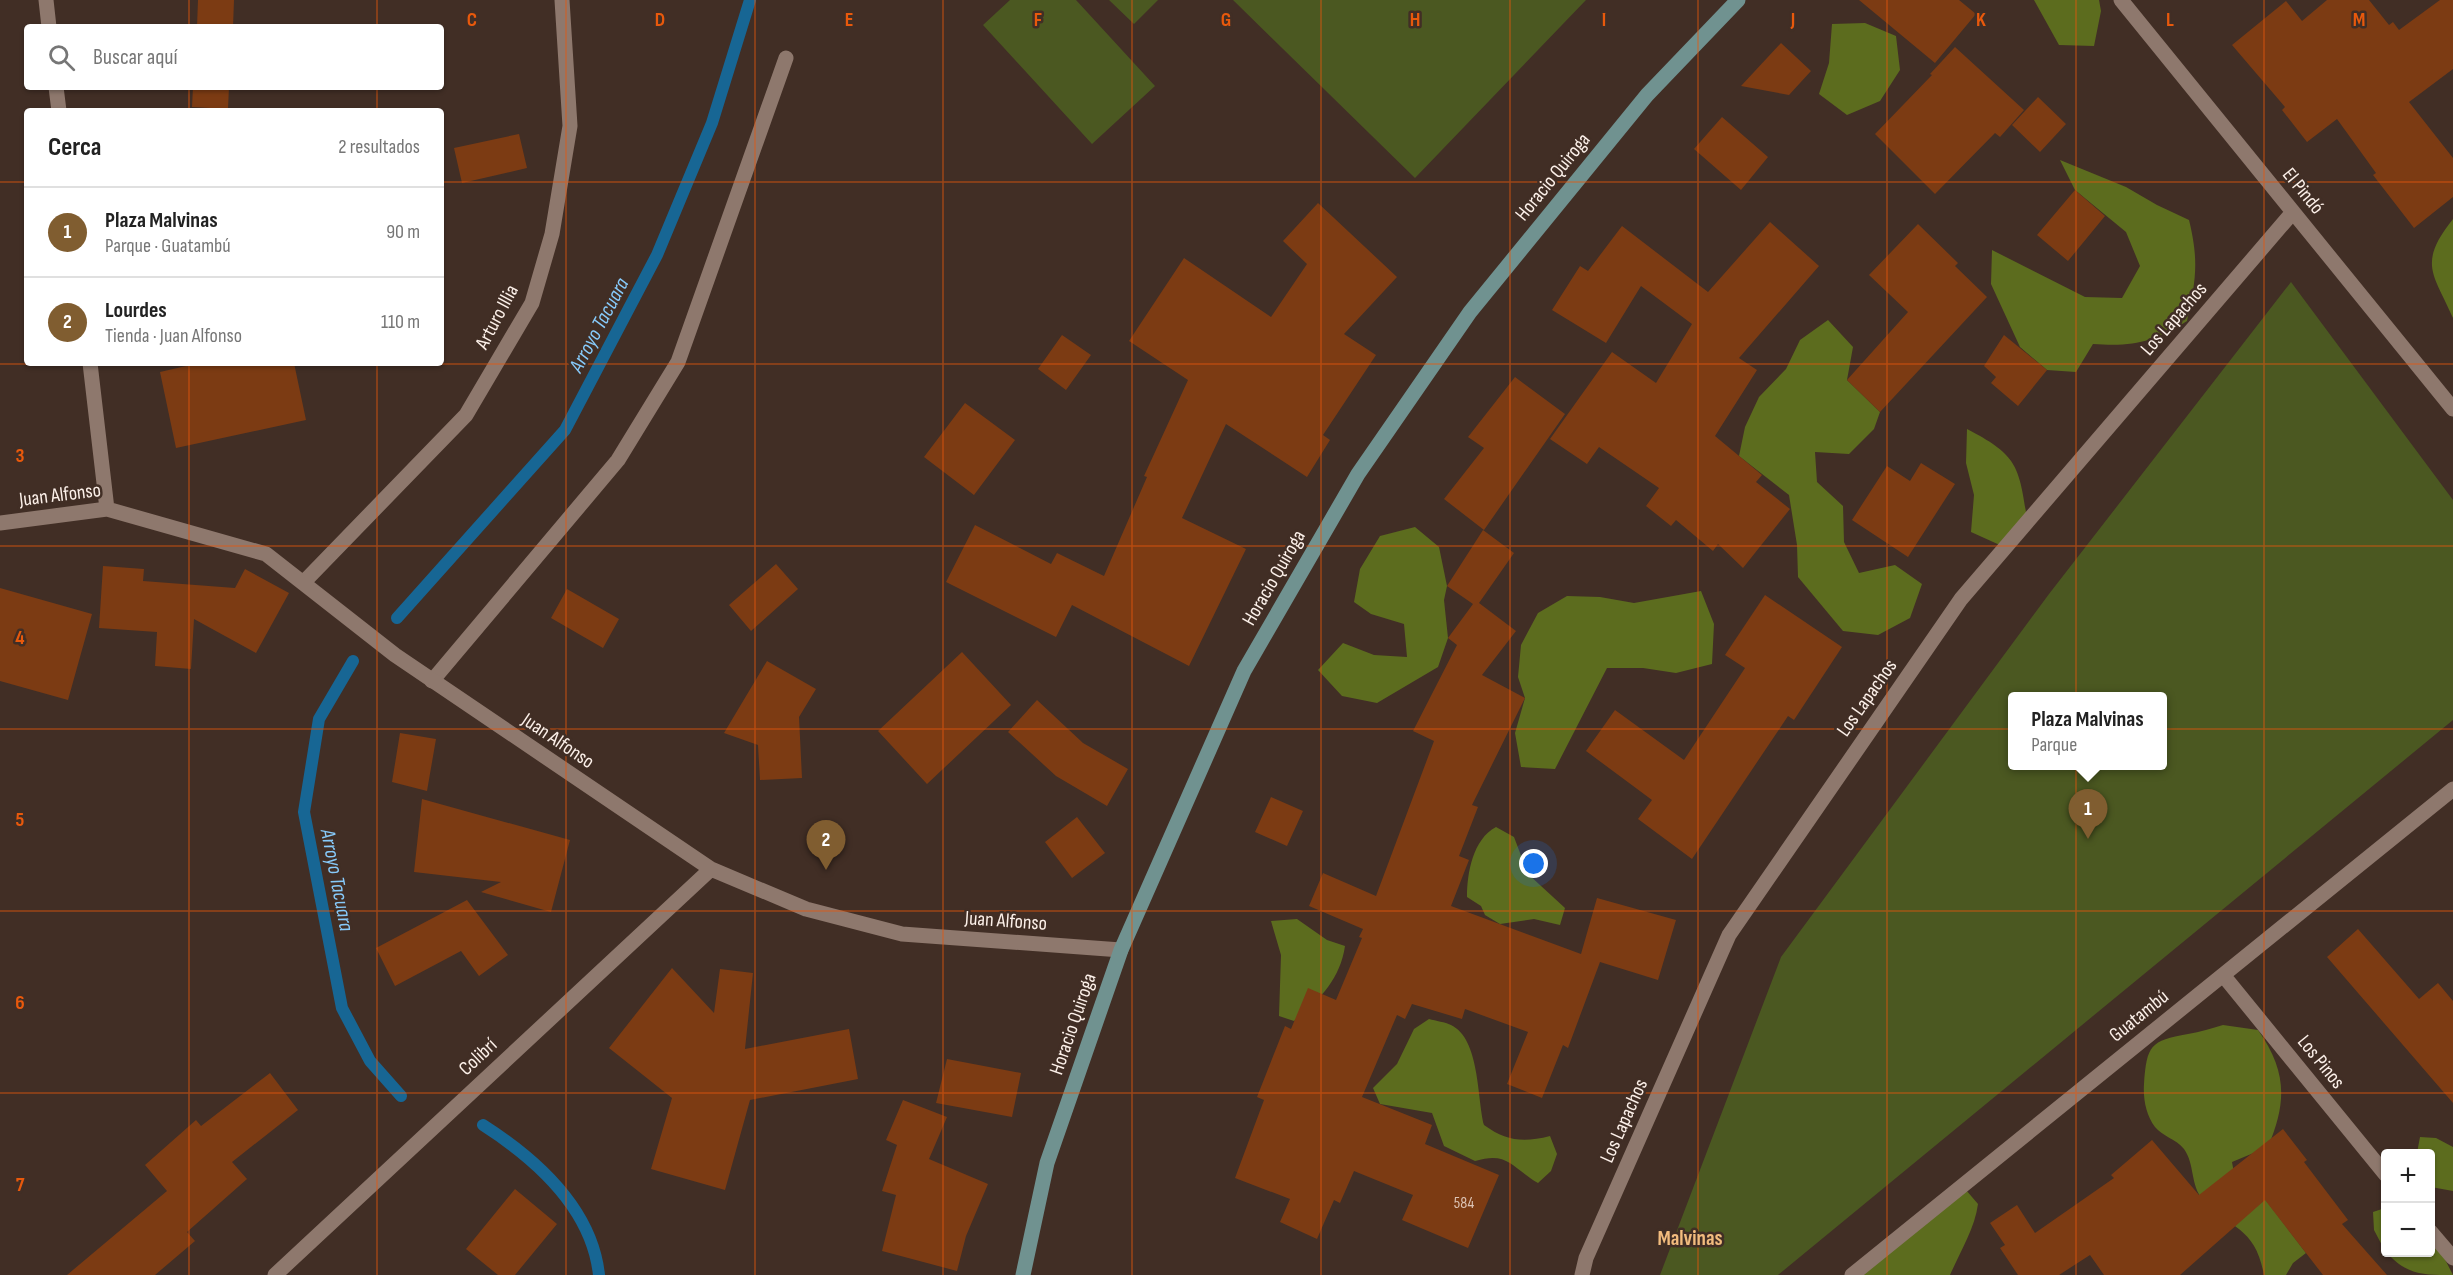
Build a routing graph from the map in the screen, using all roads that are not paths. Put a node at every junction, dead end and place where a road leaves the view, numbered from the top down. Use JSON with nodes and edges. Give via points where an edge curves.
{"nodes":[{"id":1,"x":46,"y":0,"type":"edge"},
{"id":2,"x":562,"y":0,"type":"edge"},
{"id":3,"x":1738,"y":0,"type":"edge"},
{"id":4,"x":2121,"y":0,"type":"edge"},
{"id":5,"x":49,"y":24,"type":"edge"},
{"id":6,"x":786,"y":58,"type":"dead end"},
{"id":7,"x":56,"y":90,"type":"edge"},
{"id":8,"x":59,"y":108,"type":"edge"},
{"id":9,"x":2293,"y":213,"type":"junction"},
{"id":10,"x":90,"y":366,"type":"edge"},
{"id":11,"x":2453,"y":409,"type":"edge"},
{"id":12,"x":107,"y":509,"type":"junction"},
{"id":13,"x":0,"y":524,"type":"edge"},
{"id":14,"x":303,"y":583,"type":"junction"},
{"id":15,"x":432,"y":681,"type":"junction"},
{"id":16,"x":2453,"y":789,"type":"edge"},
{"id":17,"x":711,"y":869,"type":"junction"},
{"id":18,"x":1121,"y":950,"type":"junction"},
{"id":19,"x":2223,"y":975,"type":"junction"},
{"id":20,"x":2381,"y":1170,"type":"edge"},
{"id":21,"x":2435,"y":1237,"type":"edge"},
{"id":22,"x":2453,"y":1258,"type":"edge"},
{"id":23,"x":275,"y":1275,"type":"edge"},
{"id":24,"x":1023,"y":1275,"type":"edge"},
{"id":25,"x":1582,"y":1275,"type":"edge"},
{"id":26,"x":1852,"y":1275,"type":"edge"}],
"edges":[{"from":1,"to":5,"type":"street"},
{"from":2,"to":14,"type":"street","name":"Arturo Illia","via":[[570,126],[552,234],[532,303],[466,415]]},
{"from":3,"to":18,"type":"main road","name":"Horacio Quiroga","via":[[1647,95],[1470,312],[1358,474],[1244,671]]},
{"from":4,"to":9,"type":"street","name":"El Pindó"},
{"from":6,"to":15,"type":"street","via":[[678,363],[618,460]]},
{"from":7,"to":8,"type":"street"},
{"from":9,"to":11,"type":"street","name":"El Pindó"},
{"from":9,"to":25,"type":"street","name":"Los Lapachos","via":[[1961,599],[1730,935],[1586,1258]]},
{"from":10,"to":12,"type":"street"},
{"from":12,"to":13,"type":"street","name":"Juan Alfonso"},
{"from":12,"to":14,"type":"street","name":"Juan Alfonso","via":[[267,554]]},
{"from":14,"to":15,"type":"street","name":"Juan Alfonso"},
{"from":15,"to":17,"type":"street","name":"Juan Alfonso"},
{"from":16,"to":19,"type":"street","name":"Guatambú"},
{"from":17,"to":18,"type":"street","name":"Juan Alfonso","via":[[806,909],[902,934]]},
{"from":17,"to":23,"type":"street","name":"Colibrí"},
{"from":18,"to":24,"type":"main road","name":"Horacio Quiroga","via":[[1047,1163]]},
{"from":19,"to":20,"type":"street","name":"Los Pinos"},
{"from":19,"to":26,"type":"street","name":"Guatambú"},
{"from":21,"to":22,"type":"street"}]}
